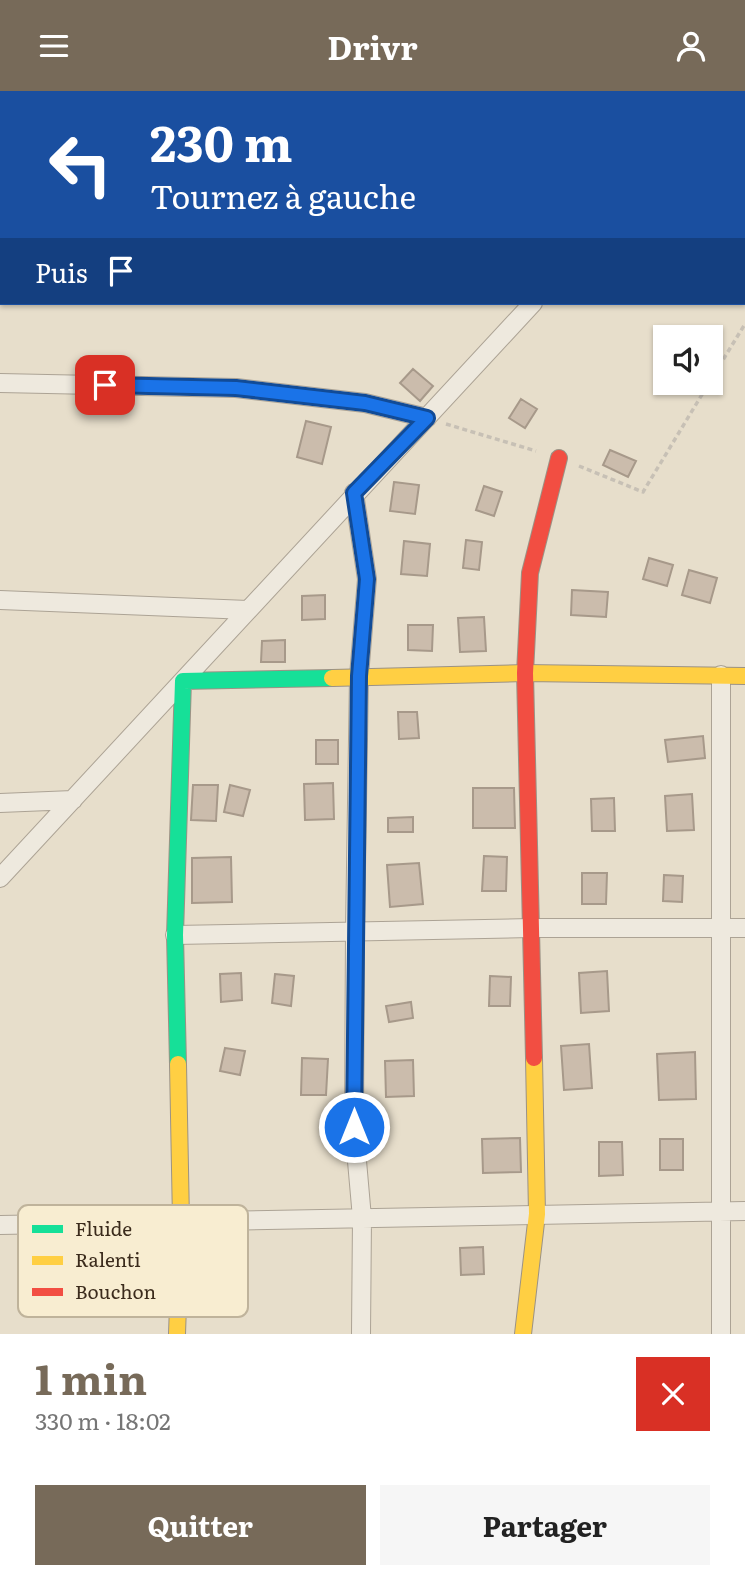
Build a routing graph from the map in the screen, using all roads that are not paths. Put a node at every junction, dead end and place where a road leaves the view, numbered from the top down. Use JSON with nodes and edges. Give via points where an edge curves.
{"nodes":[{"id":1,"x":531,"y":305,"type":"edge"},
{"id":2,"x":0,"y":383,"type":"edge"},
{"id":3,"x":427,"y":418,"type":"junction"},
{"id":4,"x":559,"y":458,"type":"road end"},
{"id":5,"x":354,"y":493,"type":"junction"},
{"id":6,"x":0,"y":600,"type":"edge"},
{"id":7,"x":248,"y":610,"type":"junction"},
{"id":8,"x":525,"y":673,"type":"junction"},
{"id":9,"x":721,"y":675,"type":"junction"},
{"id":10,"x":359,"y":676,"type":"junction"},
{"id":11,"x":745,"y":676,"type":"edge"},
{"id":12,"x":183,"y":681,"type":"junction"},
{"id":13,"x":73,"y":800,"type":"junction"},
{"id":14,"x":0,"y":803,"type":"edge"},
{"id":15,"x":0,"y":878,"type":"edge"},
{"id":16,"x":531,"y":928,"type":"junction"},
{"id":17,"x":723,"y":928,"type":"junction"},
{"id":18,"x":745,"y":928,"type":"edge"},
{"id":19,"x":355,"y":931,"type":"junction"},
{"id":20,"x":175,"y":935,"type":"junction"},
{"id":21,"x":181,"y":1205,"type":"edge"},
{"id":22,"x":745,"y":1211,"type":"edge"},
{"id":23,"x":722,"y":1212,"type":"junction"},
{"id":24,"x":537,"y":1214,"type":"junction"},
{"id":25,"x":362,"y":1217,"type":"junction"},
{"id":26,"x":248,"y":1220,"type":"edge"},
{"id":27,"x":0,"y":1225,"type":"edge"},
{"id":28,"x":18,"y":1225,"type":"edge"},
{"id":29,"x":361,"y":1334,"type":"edge"},
{"id":30,"x":523,"y":1334,"type":"edge"},
{"id":31,"x":721,"y":1334,"type":"edge"}],
"edges":[{"from":1,"to":3,"type":"street"},
{"from":2,"to":3,"type":"street","via":[[236,388],[365,403]]},
{"from":3,"to":5,"type":"street"},
{"from":4,"to":8,"type":"street","via":[[530,573]]},
{"from":5,"to":7,"type":"street"},
{"from":5,"to":10,"type":"street","via":[[367,579]]},
{"from":6,"to":7,"type":"street"},
{"from":7,"to":12,"type":"street"},
{"from":8,"to":9,"type":"street"},
{"from":8,"to":10,"type":"street"},
{"from":8,"to":16,"type":"street"},
{"from":9,"to":11,"type":"street"},
{"from":9,"to":17,"type":"street"},
{"from":10,"to":12,"type":"street"},
{"from":10,"to":19,"type":"street"},
{"from":12,"to":13,"type":"street"},
{"from":12,"to":20,"type":"street"},
{"from":13,"to":14,"type":"street"},
{"from":13,"to":15,"type":"street"},
{"from":16,"to":17,"type":"street"},
{"from":16,"to":19,"type":"street"},
{"from":16,"to":24,"type":"street"},
{"from":17,"to":18,"type":"street"},
{"from":17,"to":23,"type":"street"},
{"from":19,"to":20,"type":"street"},
{"from":19,"to":25,"type":"street","via":[[354,1127]]},
{"from":20,"to":21,"type":"street"},
{"from":22,"to":23,"type":"street"},
{"from":23,"to":24,"type":"street"},
{"from":23,"to":31,"type":"street"},
{"from":24,"to":25,"type":"street"},
{"from":24,"to":30,"type":"street"},
{"from":25,"to":26,"type":"street"},
{"from":25,"to":29,"type":"street"},
{"from":27,"to":28,"type":"street"}]}
